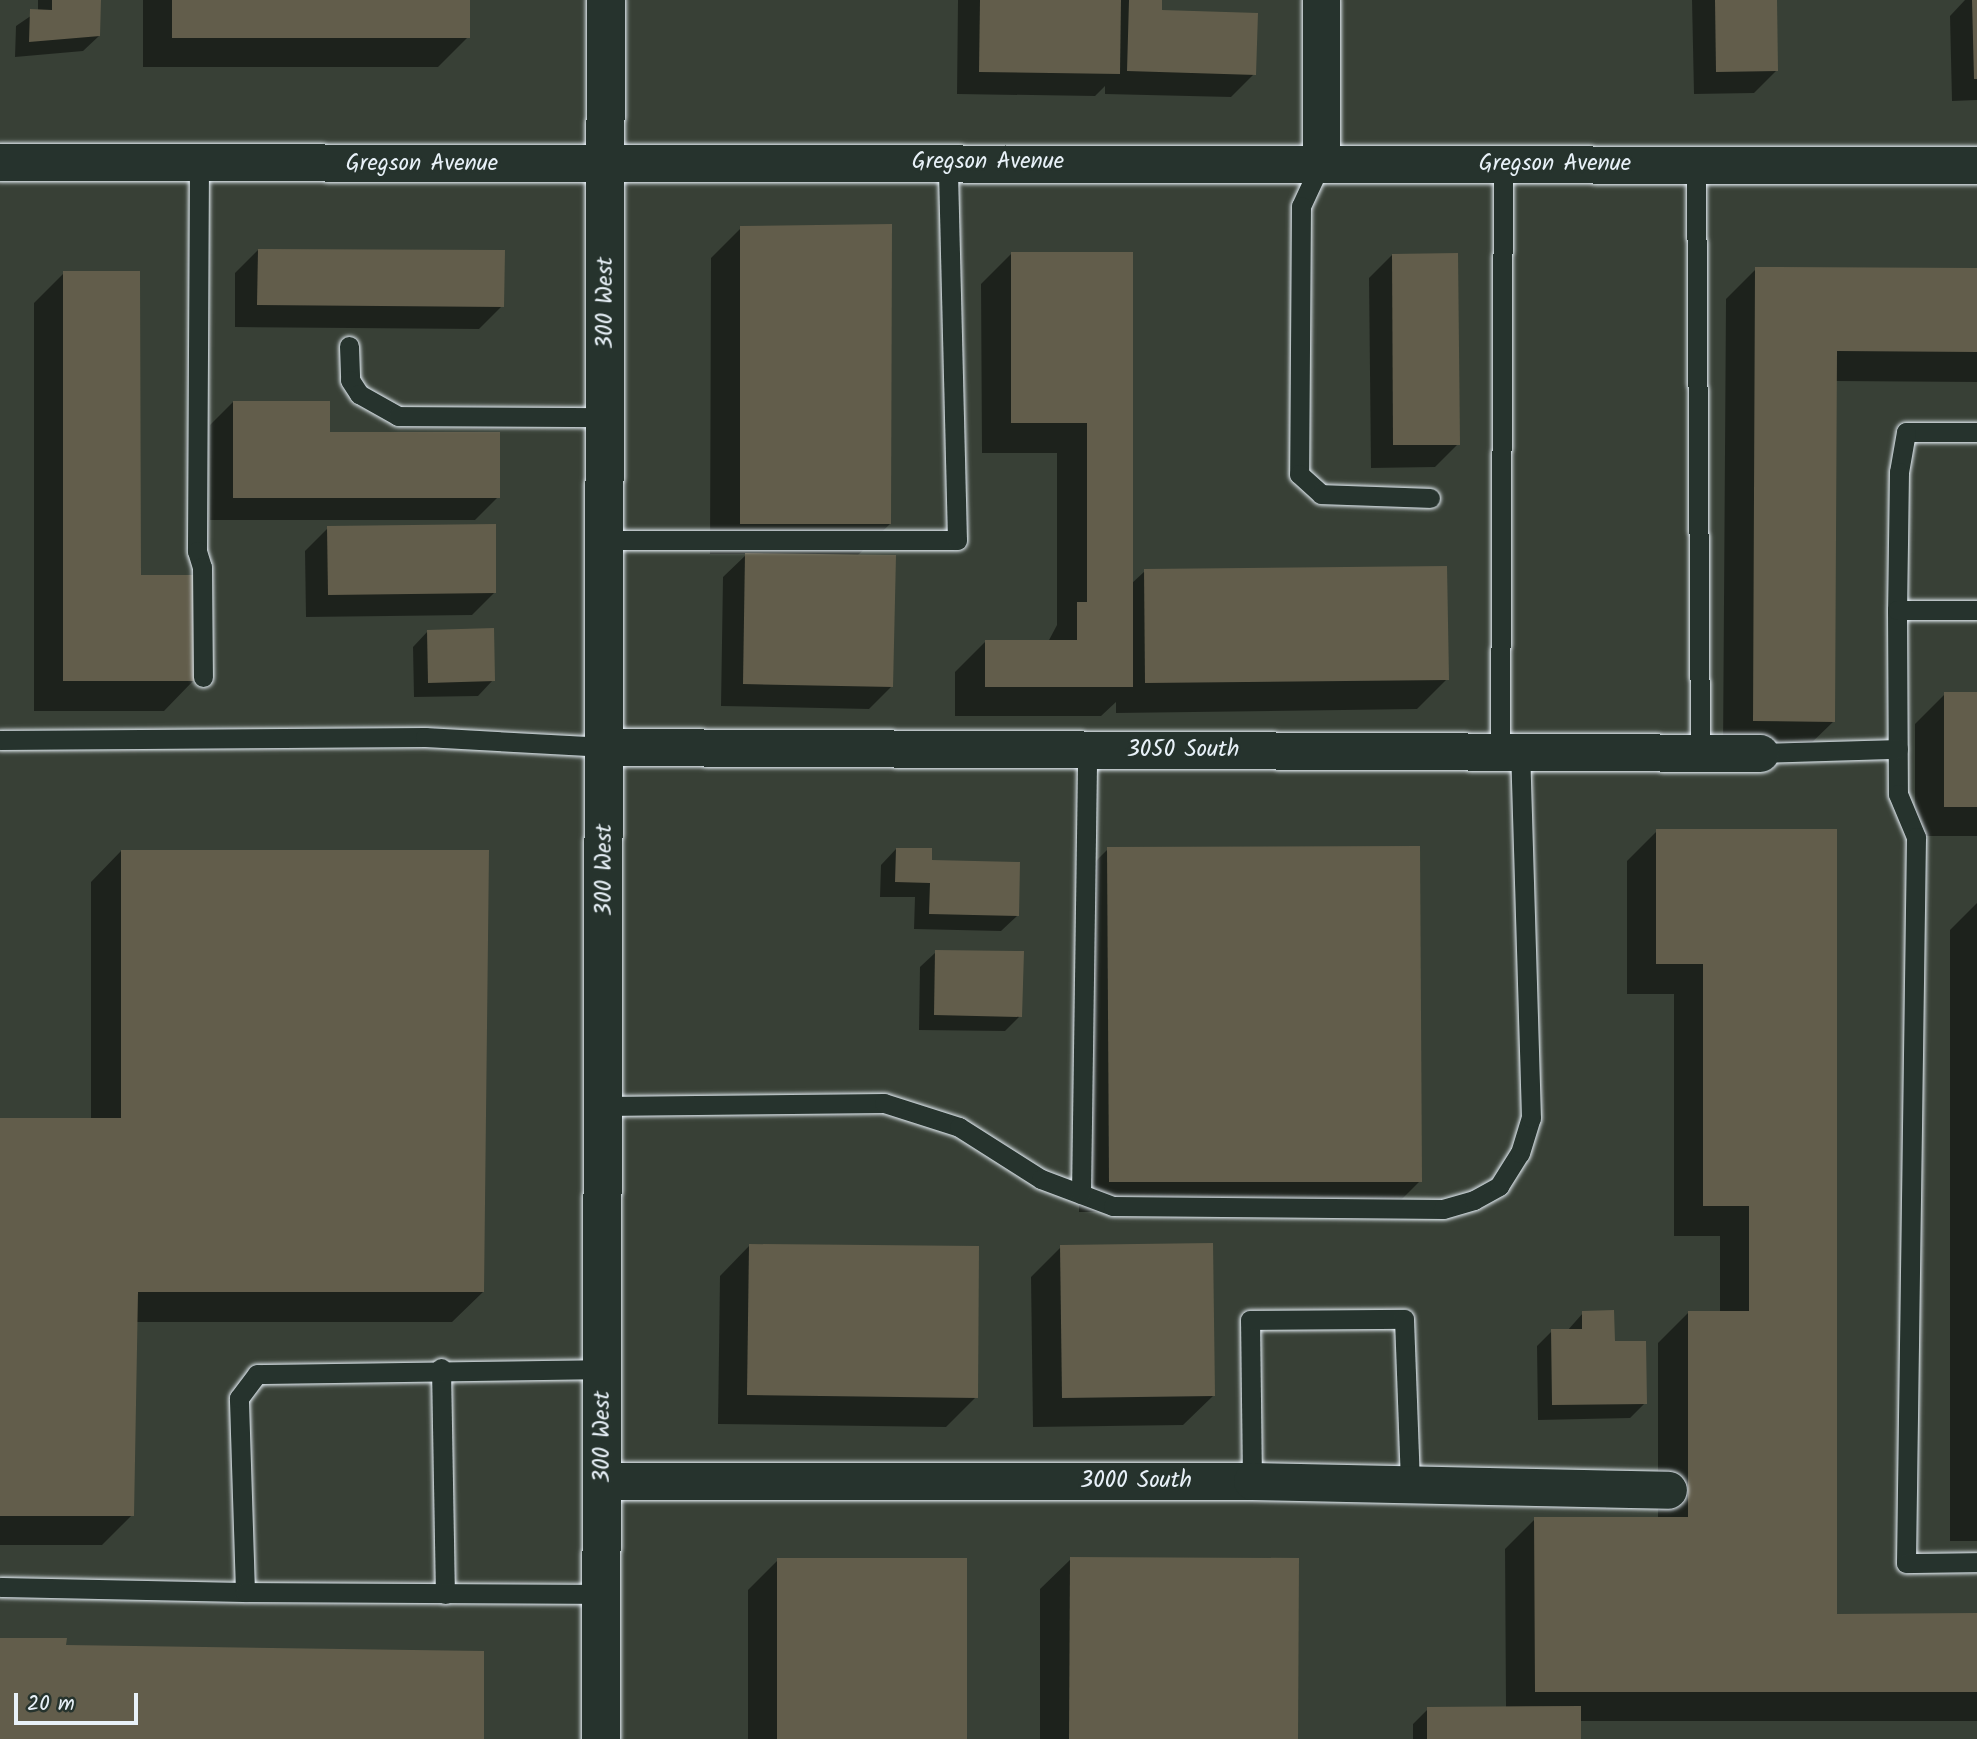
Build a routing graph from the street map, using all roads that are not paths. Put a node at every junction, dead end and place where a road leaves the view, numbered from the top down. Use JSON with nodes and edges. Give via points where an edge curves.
{"nodes":[{"id":1,"x":606,"y":0,"type":"edge"},
{"id":2,"x":1321,"y":0,"type":"edge"},
{"id":3,"x":606,"y":161,"type":"junction"},
{"id":4,"x":0,"y":162,"type":"edge"},
{"id":5,"x":948,"y":162,"type":"junction"},
{"id":6,"x":199,"y":163,"type":"junction"},
{"id":7,"x":1321,"y":163,"type":"junction"},
{"id":8,"x":1503,"y":163,"type":"junction"},
{"id":9,"x":1696,"y":164,"type":"junction"},
{"id":10,"x":1977,"y":165,"type":"edge"},
{"id":11,"x":349,"y":346,"type":"dead end"},
{"id":12,"x":606,"y":417,"type":"junction"},
{"id":13,"x":1977,"y":432,"type":"edge"},
{"id":14,"x":1430,"y":498,"type":"dead end"},
{"id":15,"x":606,"y":540,"type":"junction"},
{"id":16,"x":1896,"y":610,"type":"junction"},
{"id":17,"x":1977,"y":610,"type":"edge"},
{"id":18,"x":203,"y":677,"type":"dead end"},
{"id":19,"x":0,"y":740,"type":"edge"},
{"id":20,"x":606,"y":747,"type":"junction"},
{"id":21,"x":1898,"y":749,"type":"junction"},
{"id":22,"x":1087,"y":750,"type":"junction"},
{"id":23,"x":1510,"y":751,"type":"junction"},
{"id":24,"x":1700,"y":753,"type":"junction"},
{"id":25,"x":1760,"y":753,"type":"joint"},
{"id":26,"x":604,"y":1106,"type":"junction"},
{"id":27,"x":1081,"y":1194,"type":"junction"},
{"id":28,"x":441,"y":1368,"type":"junction"},
{"id":29,"x":603,"y":1369,"type":"junction"},
{"id":30,"x":603,"y":1481,"type":"junction"},
{"id":31,"x":1252,"y":1481,"type":"junction"},
{"id":32,"x":1410,"y":1484,"type":"junction"},
{"id":33,"x":1668,"y":1490,"type":"dead end"},
{"id":34,"x":1977,"y":1562,"type":"edge"},
{"id":35,"x":0,"y":1587,"type":"edge"},
{"id":36,"x":245,"y":1592,"type":"junction"},
{"id":37,"x":445,"y":1594,"type":"junction"},
{"id":38,"x":603,"y":1594,"type":"junction"},
{"id":39,"x":601,"y":1739,"type":"edge"}],
"edges":[{"from":1,"to":3,"type":"main road","name":"300 West"},
{"from":2,"to":7,"type":"street"},
{"from":3,"to":5,"type":"street","name":"Gregson Avenue"},
{"from":3,"to":6,"type":"street","name":"Gregson Avenue"},
{"from":3,"to":12,"type":"main road","name":"300 West"},
{"from":4,"to":6,"type":"street","name":"Gregson Avenue"},
{"from":5,"to":7,"type":"street","name":"Gregson Avenue"},
{"from":5,"to":15,"type":"lane","via":[[957,540]]},
{"from":6,"to":18,"type":"lane","via":[[197,551],[202,567]]},
{"from":7,"to":8,"type":"street","name":"Gregson Avenue"},
{"from":7,"to":14,"type":"lane","via":[[1301,206],[1299,474],[1321,494]]},
{"from":8,"to":9,"type":"street","name":"Gregson Avenue"},
{"from":8,"to":23,"type":"lane"},
{"from":9,"to":10,"type":"street","name":"Gregson Avenue"},
{"from":9,"to":24,"type":"lane"},
{"from":11,"to":12,"type":"lane","via":[[350,380],[359,394],[398,416]]},
{"from":12,"to":15,"type":"main road","name":"300 West"},
{"from":13,"to":16,"type":"lane","via":[[1906,432],[1899,472]]},
{"from":15,"to":20,"type":"main road","name":"300 West"},
{"from":16,"to":17,"type":"lane"},
{"from":16,"to":21,"type":"lane"},
{"from":19,"to":20,"type":"lane","via":[[425,737]]},
{"from":20,"to":22,"type":"street","name":"3050 South"},
{"from":20,"to":26,"type":"main road","name":"300 West"},
{"from":21,"to":25,"type":"lane"},
{"from":21,"to":34,"type":"lane","via":[[1898,794],[1916,837],[1906,1563]]},
{"from":22,"to":23,"type":"street","name":"3050 South"},
{"from":22,"to":27,"type":"lane"},
{"from":23,"to":24,"type":"street","name":"3050 South"},
{"from":23,"to":27,"type":"lane","via":[[1531,1118],[1520,1153],[1499,1186],[1443,1209],[1113,1206]]},
{"from":24,"to":25,"type":"street","name":"3050 South"},
{"from":26,"to":27,"type":"lane","via":[[884,1103],[959,1127],[998,1157]]},
{"from":26,"to":29,"type":"main road","name":"300 West"},
{"from":28,"to":29,"type":"lane"},
{"from":28,"to":36,"type":"lane","via":[[257,1374],[244,1384],[239,1398]]},
{"from":28,"to":37,"type":"lane"},
{"from":29,"to":30,"type":"main road","name":"300 West"},
{"from":30,"to":31,"type":"street","name":"3000 South"},
{"from":30,"to":38,"type":"main road","name":"300 West"},
{"from":31,"to":32,"type":"street","name":"3000 South"},
{"from":31,"to":32,"type":"lane","via":[[1250,1320],[1404,1319]]},
{"from":32,"to":33,"type":"street","name":"3000 South"},
{"from":35,"to":36,"type":"lane"},
{"from":36,"to":37,"type":"lane"},
{"from":37,"to":38,"type":"lane"},
{"from":38,"to":39,"type":"main road","name":"300 West"}]}
